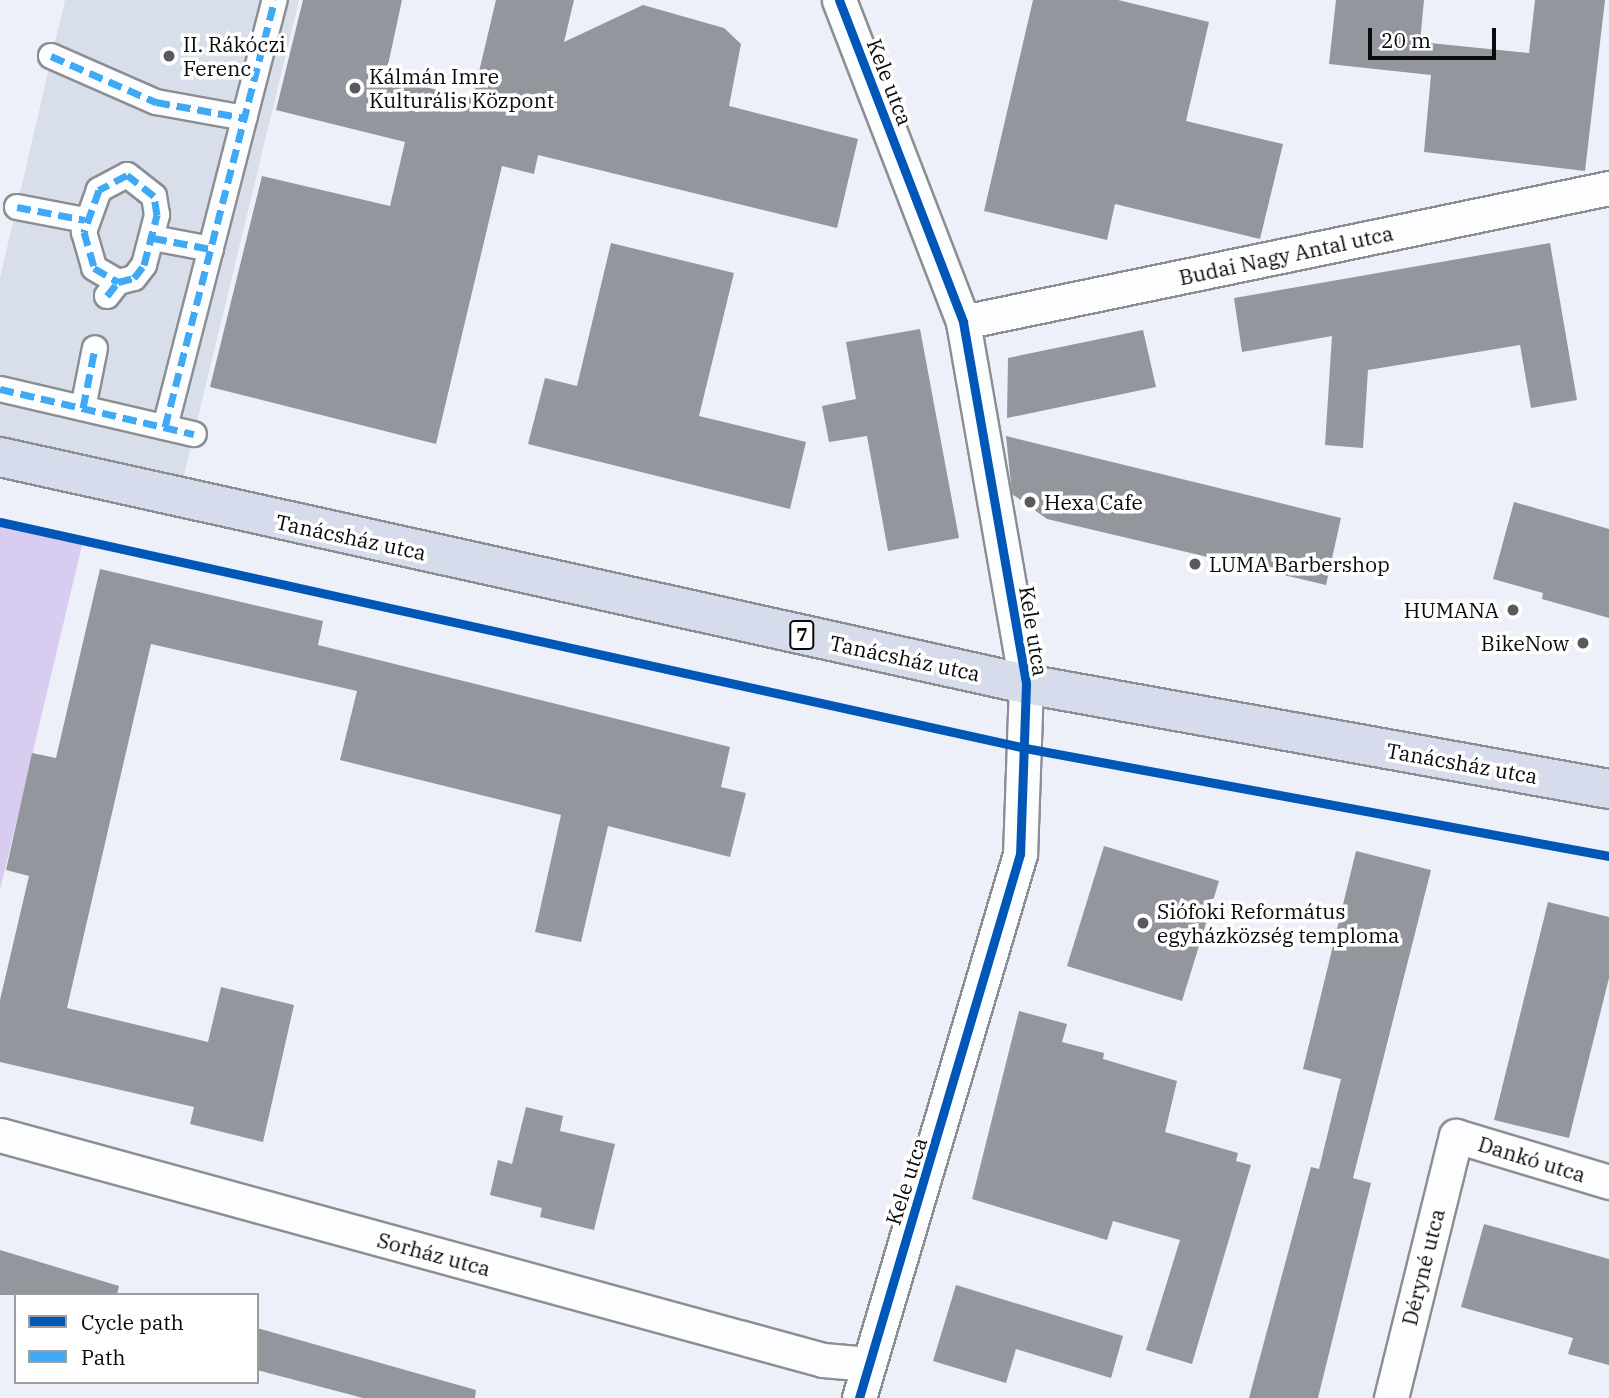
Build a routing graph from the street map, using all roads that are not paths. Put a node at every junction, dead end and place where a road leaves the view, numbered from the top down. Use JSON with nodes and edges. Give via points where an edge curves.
{"nodes":[{"id":1,"x":275,"y":0,"type":"edge"},
{"id":2,"x":839,"y":0,"type":"edge"},
{"id":3,"x":51,"y":56,"type":"dead end"},
{"id":4,"x":245,"y":118,"type":"junction"},
{"id":5,"x":1609,"y":188,"type":"edge"},
{"id":6,"x":16,"y":207,"type":"dead end"},
{"id":7,"x":85,"y":220,"type":"junction"},
{"id":8,"x":153,"y":238,"type":"junction"},
{"id":9,"x":211,"y":249,"type":"junction"},
{"id":10,"x":963,"y":321,"type":"junction"},
{"id":11,"x":95,"y":348,"type":"dead end"},
{"id":12,"x":0,"y":389,"type":"edge"},
{"id":13,"x":83,"y":408,"type":"junction"},
{"id":14,"x":165,"y":427,"type":"junction"},
{"id":15,"x":194,"y":434,"type":"dead end"},
{"id":16,"x":0,"y":457,"type":"edge"},
{"id":17,"x":1026,"y":684,"type":"junction"},
{"id":18,"x":1609,"y":789,"type":"edge"},
{"id":19,"x":0,"y":1135,"type":"edge"},
{"id":20,"x":1456,"y":1136,"type":"joint"},
{"id":21,"x":1609,"y":1182,"type":"edge"},
{"id":22,"x":869,"y":1364,"type":"junction"},
{"id":23,"x":859,"y":1398,"type":"edge"},
{"id":24,"x":1391,"y":1398,"type":"edge"}],
"edges":[{"from":1,"to":4,"type":"street"},
{"from":2,"to":10,"type":"street","name":"Kele utca"},
{"from":3,"to":4,"type":"street","via":[[156,102]]},
{"from":4,"to":9,"type":"street"},
{"from":5,"to":10,"type":"street","name":"Budai Nagy Antal utca"},
{"from":6,"to":7,"type":"street"},
{"from":7,"to":8,"type":"street","via":[[99,190],[127,175],[154,196]]},
{"from":7,"to":8,"type":"street","via":[[86,253],[112,289],[134,278]]},
{"from":8,"to":9,"type":"street"},
{"from":9,"to":14,"type":"street"},
{"from":10,"to":17,"type":"street","name":"Kele utca"},
{"from":11,"to":13,"type":"street"},
{"from":12,"to":13,"type":"street"},
{"from":13,"to":14,"type":"street"},
{"from":14,"to":15,"type":"street"},
{"from":16,"to":17,"type":"main road","name":"Tanácsház utca","number":"7"},
{"from":17,"to":18,"type":"main road","name":"Tanácsház utca","number":"7"},
{"from":17,"to":22,"type":"street","name":"Kele utca","via":[[1020,854]]},
{"from":19,"to":22,"type":"street","name":"Sorház utca","via":[[823,1360]]},
{"from":20,"to":21,"type":"street","name":"Dankó utca"},
{"from":20,"to":24,"type":"street","name":"Déryné utca"},
{"from":22,"to":23,"type":"street","name":"Kele utca"}]}
